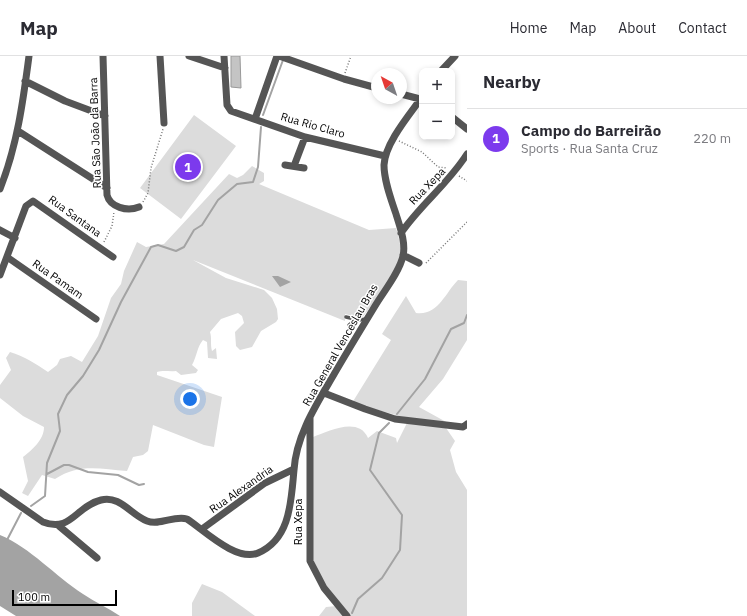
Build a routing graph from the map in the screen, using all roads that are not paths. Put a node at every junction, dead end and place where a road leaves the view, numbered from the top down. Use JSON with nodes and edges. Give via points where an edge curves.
{"nodes":[{"id":1,"x":29,"y":56,"type":"edge"},
{"id":2,"x":103,"y":56,"type":"edge"},
{"id":3,"x":160,"y":56,"type":"edge"},
{"id":4,"x":189,"y":56,"type":"edge"},
{"id":5,"x":224,"y":56,"type":"edge"},
{"id":6,"x":278,"y":56,"type":"edge"},
{"id":7,"x":455,"y":56,"type":"edge"},
{"id":8,"x":225,"y":68,"type":"junction"},
{"id":9,"x":444,"y":68,"type":"edge"},
{"id":10,"x":25,"y":81,"type":"junction"},
{"id":11,"x":371,"y":86,"type":"edge"},
{"id":12,"x":407,"y":95,"type":"edge"},
{"id":13,"x":419,"y":98,"type":"edge"},
{"id":14,"x":419,"y":101,"type":"edge"},
{"id":15,"x":105,"y":116,"type":"junction"},
{"id":16,"x":255,"y":119,"type":"junction"},
{"id":17,"x":455,"y":119,"type":"edge"},
{"id":18,"x":164,"y":123,"type":"road end"},
{"id":19,"x":467,"y":129,"type":"edge"},
{"id":20,"x":18,"y":131,"type":"junction"},
{"id":21,"x":305,"y":137,"type":"junction"},
{"id":22,"x":467,"y":154,"type":"edge"},
{"id":23,"x":386,"y":156,"type":"junction"},
{"id":24,"x":285,"y":165,"type":"dead end"},
{"id":25,"x":294,"y":166,"type":"junction"},
{"id":26,"x":304,"y":168,"type":"dead end"},
{"id":27,"x":107,"y":188,"type":"junction"},
{"id":28,"x":0,"y":189,"type":"edge"},
{"id":29,"x":138,"y":207,"type":"road end"},
{"id":30,"x":0,"y":230,"type":"edge"},
{"id":31,"x":402,"y":233,"type":"junction"},
{"id":32,"x":15,"y":238,"type":"junction"},
{"id":33,"x":403,"y":255,"type":"junction"},
{"id":34,"x":7,"y":257,"type":"junction"},
{"id":35,"x":113,"y":257,"type":"dead end"},
{"id":36,"x":419,"y":263,"type":"road end"},
{"id":37,"x":0,"y":275,"type":"edge"},
{"id":38,"x":346,"y":317,"type":"dead end"},
{"id":39,"x":367,"y":318,"type":"junction"},
{"id":40,"x":96,"y":319,"type":"dead end"},
{"id":41,"x":354,"y":320,"type":"junction"},
{"id":42,"x":350,"y":326,"type":"dead end"},
{"id":43,"x":324,"y":393,"type":"junction"},
{"id":44,"x":310,"y":417,"type":"junction"},
{"id":45,"x":465,"y":425,"type":"edge"},
{"id":46,"x":294,"y":469,"type":"junction"},
{"id":47,"x":0,"y":492,"type":"edge"},
{"id":48,"x":59,"y":526,"type":"junction"},
{"id":49,"x":202,"y":529,"type":"junction"},
{"id":50,"x":97,"y":558,"type":"dead end"},
{"id":51,"x":347,"y":616,"type":"edge"}],
"edges":[{"from":1,"to":10,"type":"street"},
{"from":2,"to":15,"type":"street","name":"Rua São João da Barra"},
{"from":3,"to":18,"type":"street"},
{"from":4,"to":8,"type":"street"},
{"from":5,"to":8,"type":"street"},
{"from":6,"to":11,"type":"street"},
{"from":6,"to":16,"type":"street"},
{"from":7,"to":9,"type":"street"},
{"from":8,"to":16,"type":"street","name":"Rua Rio Claro","via":[[227,105],[235,113]]},
{"from":10,"to":15,"type":"street","via":[[65,101]]},
{"from":10,"to":20,"type":"street"},
{"from":12,"to":13,"type":"street"},
{"from":14,"to":23,"type":"street","via":[[394,138]]},
{"from":15,"to":27,"type":"street","name":"Rua São João da Barra"},
{"from":16,"to":21,"type":"street","name":"Rua Rio Claro"},
{"from":17,"to":19,"type":"street"},
{"from":20,"to":27,"type":"street"},
{"from":20,"to":28,"type":"street","via":[[11,162]]},
{"from":21,"to":23,"type":"street","name":"Rua Rio Claro"},
{"from":21,"to":25,"type":"street"},
{"from":22,"to":31,"type":"street","name":"Rua Xepa","via":[[455,174],[421,208]]},
{"from":23,"to":31,"type":"street","name":"Rua General Venceslau Bras","via":[[385,175]]},
{"from":24,"to":25,"type":"street"},
{"from":25,"to":26,"type":"street"},
{"from":27,"to":29,"type":"street","name":"Rua São João da Barra","via":[[109,201],[114,206]]},
{"from":30,"to":32,"type":"street"},
{"from":31,"to":33,"type":"street","name":"Rua General Venceslau Bras"},
{"from":32,"to":34,"type":"street"},
{"from":32,"to":35,"type":"street","name":"Rua Santana","via":[[26,206],[30,202],[36,202]]},
{"from":33,"to":36,"type":"street"},
{"from":33,"to":39,"type":"street","name":"Rua General Venceslau Bras"},
{"from":34,"to":37,"type":"street"},
{"from":34,"to":40,"type":"street","name":"Rua Pamam"},
{"from":38,"to":41,"type":"lane"},
{"from":39,"to":41,"type":"lane"},
{"from":39,"to":43,"type":"street","name":"Rua General Venceslau Bras"},
{"from":41,"to":42,"type":"lane"},
{"from":43,"to":44,"type":"street","name":"Rua General Venceslau Bras"},
{"from":43,"to":45,"type":"street","via":[[395,419]]},
{"from":44,"to":46,"type":"street","name":"Rua General Venceslau Bras","via":[[304,428]]},
{"from":44,"to":51,"type":"street","name":"Rua Xepa","via":[[310,561],[324,588]]},
{"from":46,"to":49,"type":"street","name":"Rua Alexandria","via":[[265,483]]},
{"from":46,"to":49,"type":"street","name":"Rua General Venceslau Bras","via":[[289,514],[278,538],[269,547],[256,554],[243,554],[230,549]]},
{"from":47,"to":48,"type":"street","via":[[43,522]]},
{"from":48,"to":49,"type":"street","name":"Rua General Venceslau Bras","via":[[93,503],[109,500],[118,502],[149,522],[182,518]]},
{"from":48,"to":50,"type":"street"}]}
